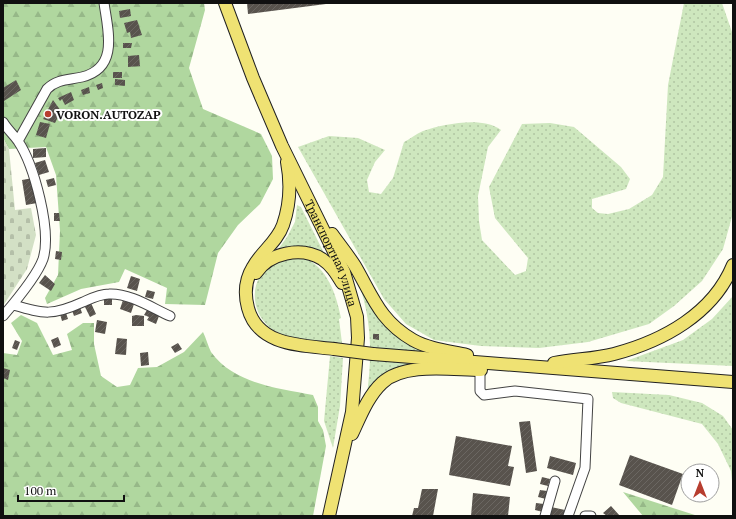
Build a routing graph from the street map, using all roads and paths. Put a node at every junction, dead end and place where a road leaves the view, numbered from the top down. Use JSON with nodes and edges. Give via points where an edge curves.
{"nodes":[{"id":1,"x":104,"y":3,"type":"edge"},
{"id":2,"x":225,"y":3,"type":"edge"},
{"id":3,"x":3,"y":122,"type":"edge"},
{"id":4,"x":18,"y":141,"type":"junction"},
{"id":5,"x":286,"y":153,"type":"junction"},
{"id":6,"x":312,"y":206,"type":"junction"},
{"id":7,"x":733,"y":266,"type":"edge"},
{"id":8,"x":13,"y":305,"type":"junction"},
{"id":9,"x":250,"y":315,"type":"junction"},
{"id":10,"x":3,"y":316,"type":"edge"},
{"id":11,"x":170,"y":316,"type":"dead end"},
{"id":12,"x":357,"y":317,"type":"junction"},
{"id":13,"x":507,"y":363,"type":"junction"},
{"id":14,"x":537,"y":366,"type":"junction"},
{"id":15,"x":480,"y":370,"type":"junction"},
{"id":16,"x":733,"y":382,"type":"edge"},
{"id":17,"x":345,"y":450,"type":"junction"},
{"id":18,"x":555,"y":481,"type":"dead end"},
{"id":19,"x":329,"y":516,"type":"edge"},
{"id":20,"x":545,"y":516,"type":"edge"},
{"id":21,"x":568,"y":516,"type":"edge"},
{"id":22,"x":585,"y":516,"type":"edge"},
{"id":23,"x":591,"y":516,"type":"edge"}],
"edges":[{"from":1,"to":4,"type":"street","via":[[108,34],[105,62],[101,68],[83,76],[52,84]]},
{"from":2,"to":5,"type":"main road","name":"Транспортная улица","via":[[253,78]]},
{"from":3,"to":4,"type":"street"},
{"from":4,"to":8,"type":"street","via":[[38,193],[45,242],[40,265]]},
{"from":5,"to":6,"type":"main road","name":"Транспортная улица"},
{"from":5,"to":9,"type":"main road","via":[[290,193],[288,210],[282,227],[248,276],[245,294]]},
{"from":6,"to":12,"type":"main road","name":"Транспортная улица","via":[[344,272]]},
{"from":6,"to":13,"type":"main road","via":[[355,266],[381,314],[400,331],[431,348]]},
{"from":7,"to":14,"type":"main road","via":[[720,290],[703,308],[669,332],[642,345],[613,354]]},
{"from":8,"to":10,"type":"street"},
{"from":8,"to":11,"type":"street","via":[[47,314],[63,311],[100,294],[111,294]]},
{"from":9,"to":12,"type":"main road","via":[[250,292],[256,272],[274,257],[295,253],[315,256],[330,266],[342,283]]},
{"from":9,"to":13,"type":"main road","bridge":true,"via":[[260,330],[277,340],[373,354]]},
{"from":12,"to":17,"type":"main road","name":"Транспортная улица","via":[[357,372]]},
{"from":13,"to":14,"type":"main road"},
{"from":13,"to":15,"type":"main road"},
{"from":14,"to":16,"type":"main road"},
{"from":15,"to":17,"type":"main road","via":[[402,371],[390,377],[381,384],[368,402]]},
{"from":15,"to":21,"type":"street","via":[[480,391],[484,395],[515,391],[588,399],[585,468]]},
{"from":17,"to":19,"type":"main road","name":"Транспортная улица"},
{"from":18,"to":20,"type":"street"},
{"from":22,"to":23,"type":"street"}]}
